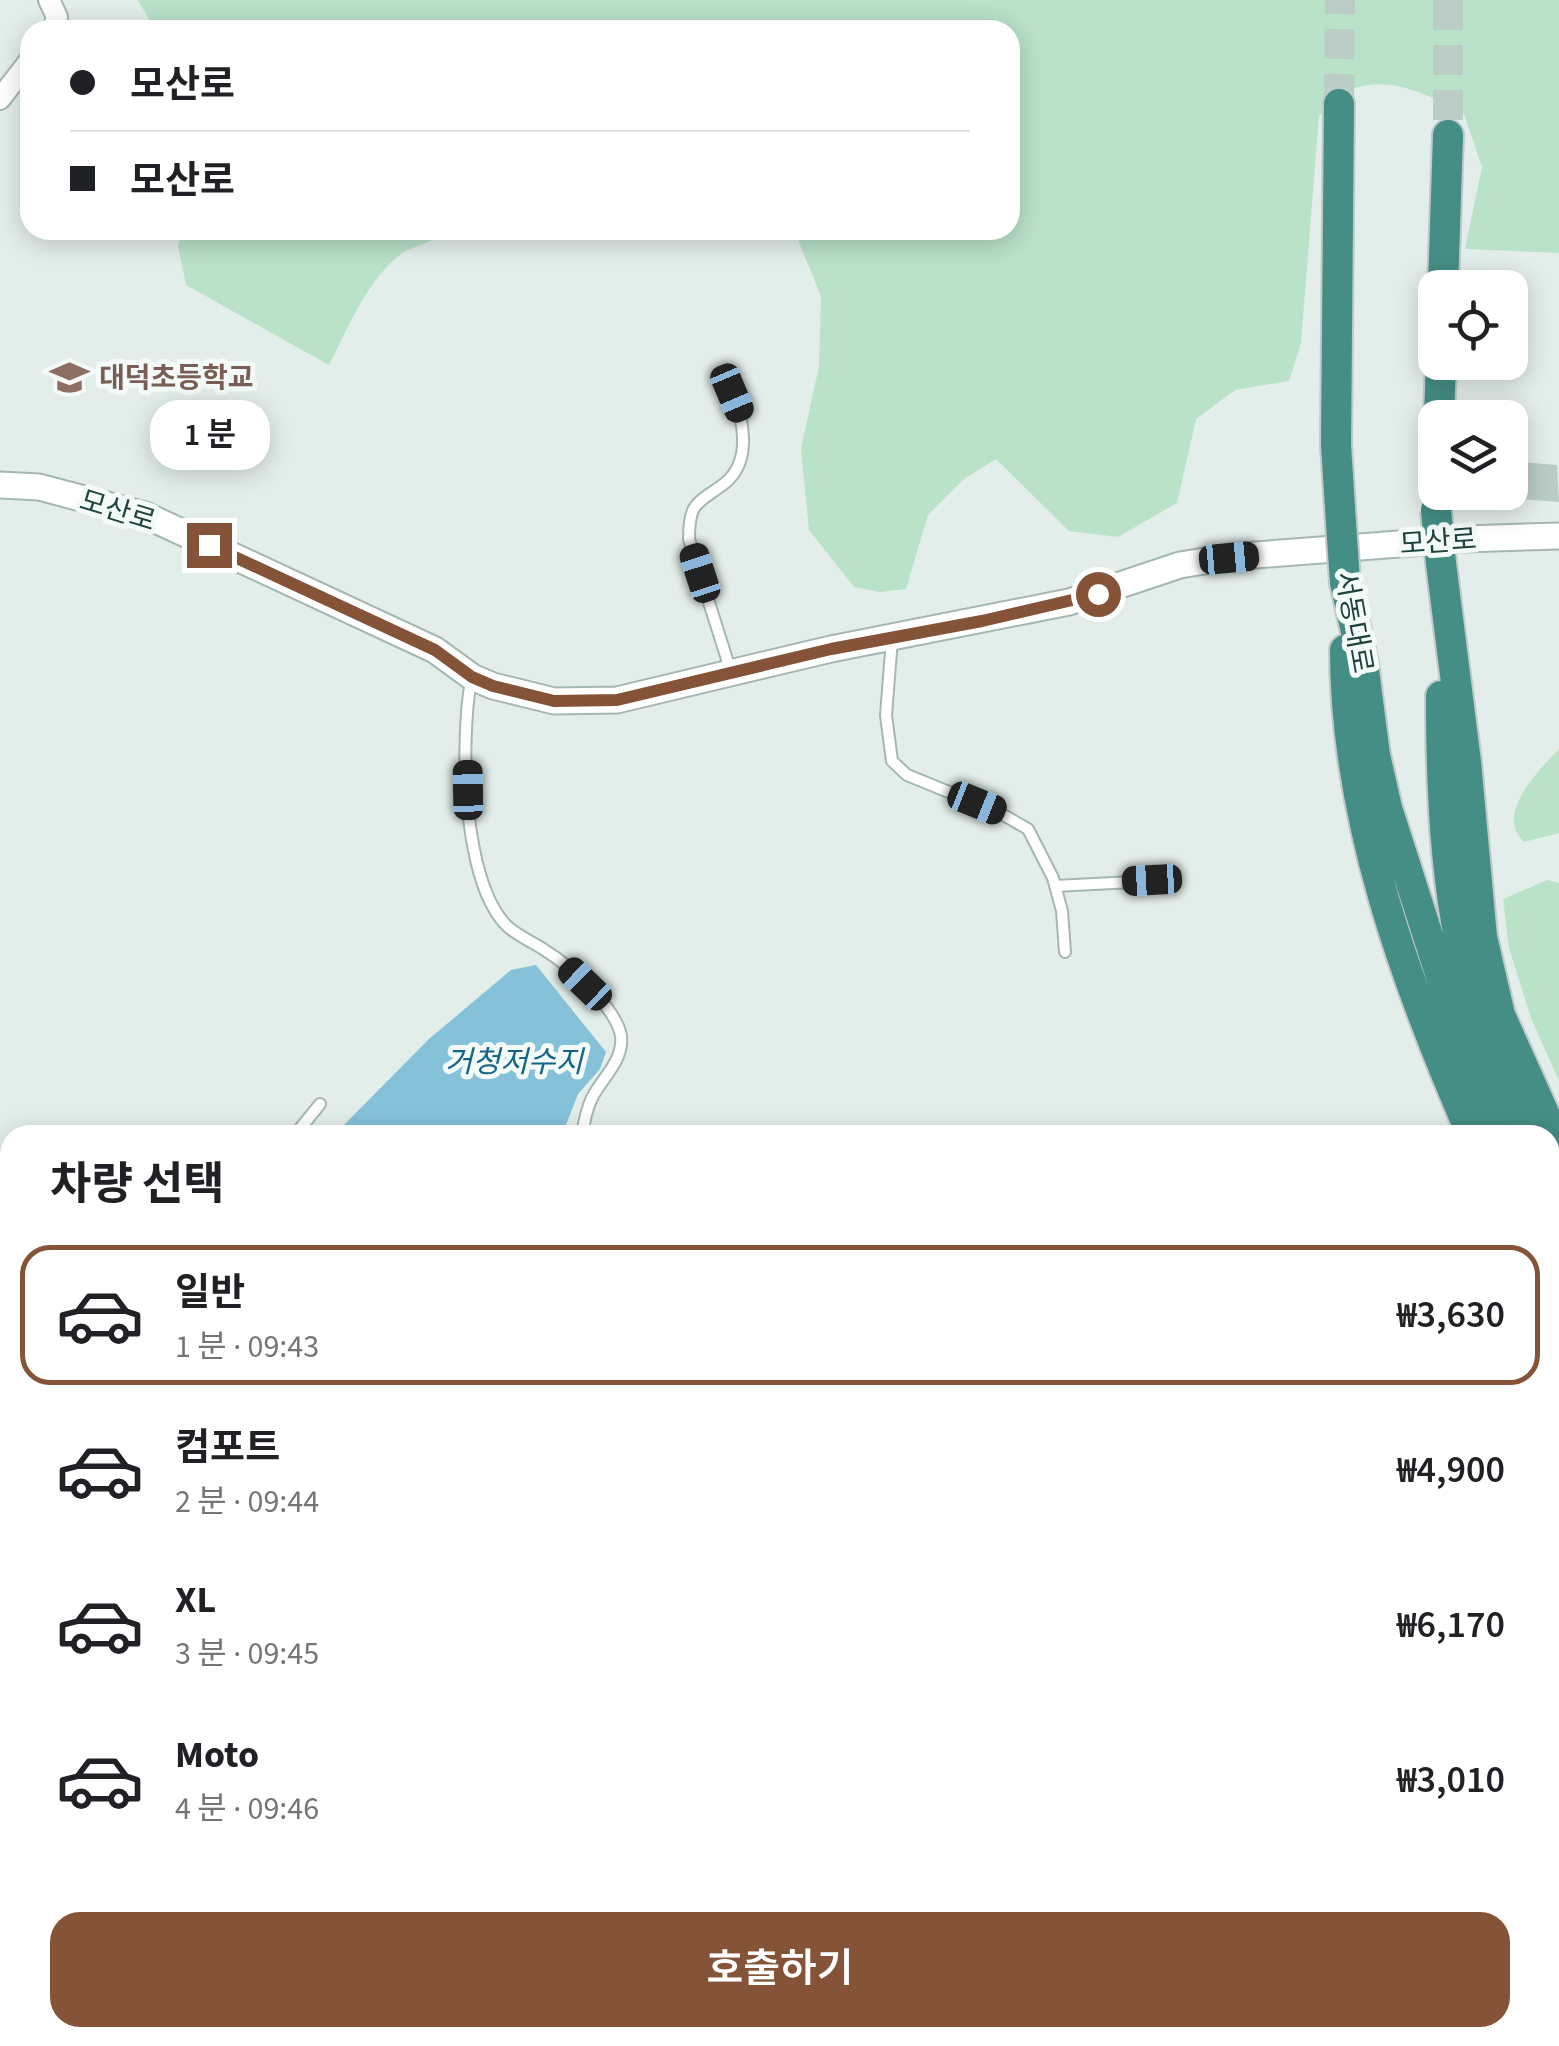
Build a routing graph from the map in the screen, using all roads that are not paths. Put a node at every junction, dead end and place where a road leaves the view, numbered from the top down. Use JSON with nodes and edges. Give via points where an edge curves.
{"nodes":[{"id":1,"x":20,"y":73,"type":"edge"},
{"id":2,"x":0,"y":99,"type":"edge"},
{"id":3,"x":1340,"y":104,"type":"tunnel mouth"},
{"id":4,"x":1448,"y":135,"type":"tunnel mouth"},
{"id":5,"x":1444,"y":270,"type":"edge"},
{"id":6,"x":732,"y":393,"type":"dead end"},
{"id":7,"x":0,"y":486,"type":"edge"},
{"id":8,"x":1437,"y":510,"type":"edge"},
{"id":9,"x":1559,"y":536,"type":"edge"},
{"id":10,"x":1440,"y":563,"type":"junction"},
{"id":11,"x":892,"y":638,"type":"junction"},
{"id":12,"x":732,"y":673,"type":"junction"},
{"id":13,"x":472,"y":677,"type":"junction"},
{"id":14,"x":1152,"y":880,"type":"dead end"},
{"id":15,"x":1055,"y":886,"type":"junction"},
{"id":16,"x":1065,"y":952,"type":"dead end"},
{"id":17,"x":320,"y":1104,"type":"dead end"},
{"id":18,"x":303,"y":1125,"type":"edge"},
{"id":19,"x":585,"y":1125,"type":"edge"},
{"id":20,"x":1516,"y":1125,"type":"edge"},
{"id":21,"x":1519,"y":1125,"type":"edge"},
{"id":22,"x":1521,"y":1125,"type":"edge"}],
"edges":[{"from":1,"to":2,"type":"street"},
{"from":3,"to":20,"type":"highway","name":"서동대로","bridge":true,"via":[[1336,445],[1345,686],[1358,796],[1411,990]]},
{"from":4,"to":5,"type":"highway"},
{"from":6,"to":12,"type":"lane","via":[[744,438],[738,464],[727,482],[697,501],[689,539]]},
{"from":7,"to":13,"type":"street","name":"모산로","via":[[39,487],[144,515],[435,650]]},
{"from":8,"to":10,"type":"highway","bridge":true},
{"from":9,"to":11,"type":"street","name":"모산로","via":[[1229,558],[1180,566],[1069,602]]},
{"from":10,"to":21,"type":"highway","via":[[1441,761],[1458,934],[1478,1014]]},
{"from":10,"to":22,"type":"highway","via":[[1482,937]]},
{"from":11,"to":12,"type":"street","name":"모산로"},
{"from":11,"to":15,"type":"lane","via":[[886,715],[892,761],[907,776],[1028,829]]},
{"from":12,"to":13,"type":"street","name":"모산로","via":[[617,700],[585,701],[554,701]]},
{"from":13,"to":19,"type":"lane","via":[[468,818],[488,898],[505,924],[585,984],[621,1036]]},
{"from":14,"to":15,"type":"lane"},
{"from":15,"to":16,"type":"lane"},
{"from":17,"to":18,"type":"lane"}]}
